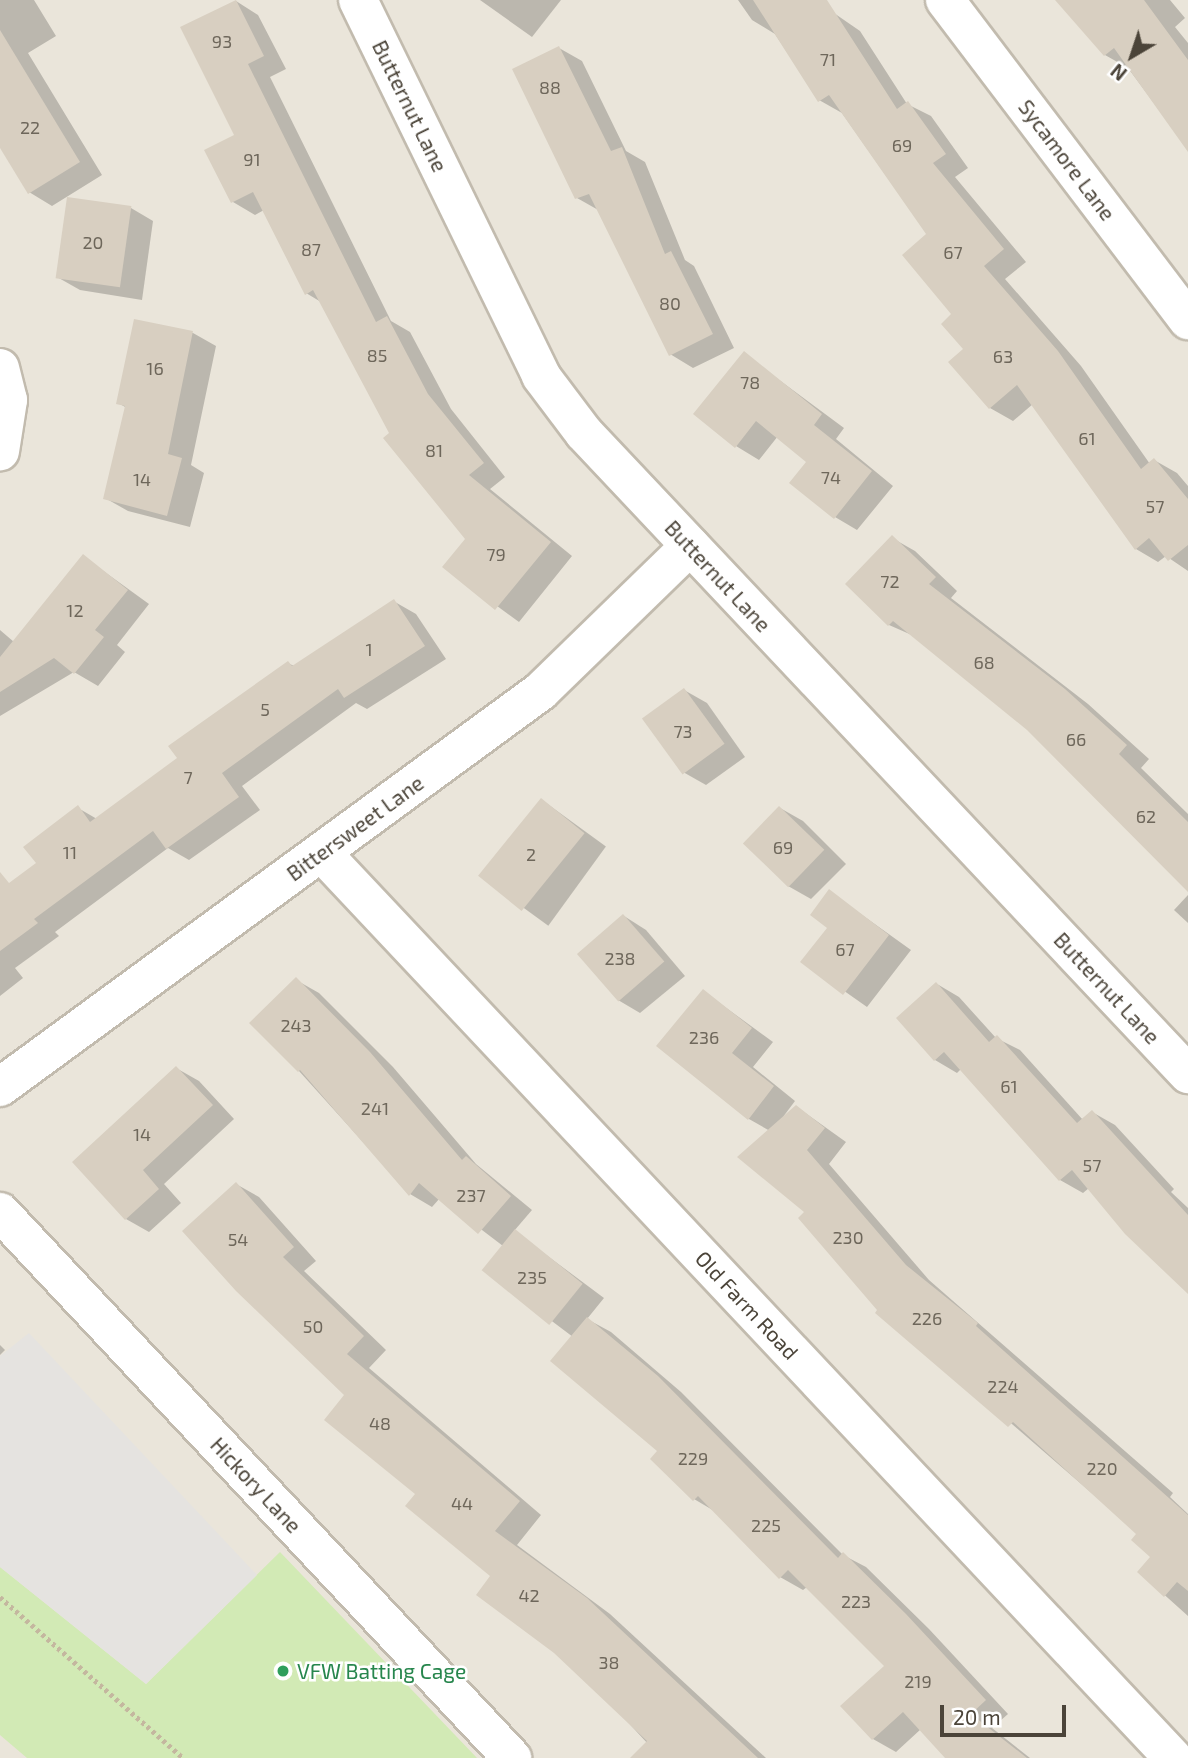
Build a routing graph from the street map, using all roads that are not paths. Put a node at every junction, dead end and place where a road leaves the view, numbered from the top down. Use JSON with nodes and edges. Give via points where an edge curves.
{"nodes":[{"id":1,"x":358,"y":0,"type":"edge"},
{"id":2,"x":945,"y":0,"type":"edge"},
{"id":3,"x":1188,"y":320,"type":"edge"},
{"id":4,"x":0,"y":368,"type":"edge"},
{"id":5,"x":0,"y":451,"type":"edge"},
{"id":6,"x":690,"y":546,"type":"junction"},
{"id":7,"x":322,"y":853,"type":"junction"},
{"id":8,"x":1188,"y":1074,"type":"edge"},
{"id":9,"x":0,"y":1087,"type":"edge"},
{"id":10,"x":0,"y":1212,"type":"edge"},
{"id":11,"x":512,"y":1758,"type":"edge"},
{"id":12,"x":1173,"y":1758,"type":"edge"}],
"edges":[{"from":1,"to":6,"type":"street","name":"Butternut Lane","via":[[541,376],[584,433]]},
{"from":2,"to":3,"type":"street","name":"Sycamore Lane"},
{"from":4,"to":5,"type":"street","via":[[8,400]]},
{"from":6,"to":7,"type":"street","name":"Bittersweet Lane","via":[[541,691]]},
{"from":6,"to":8,"type":"street","name":"Butternut Lane"},
{"from":7,"to":9,"type":"street","name":"Bittersweet Lane"},
{"from":7,"to":12,"type":"street","name":"Old Farm Road"},
{"from":10,"to":11,"type":"street","name":"Hickory Lane"}]}
